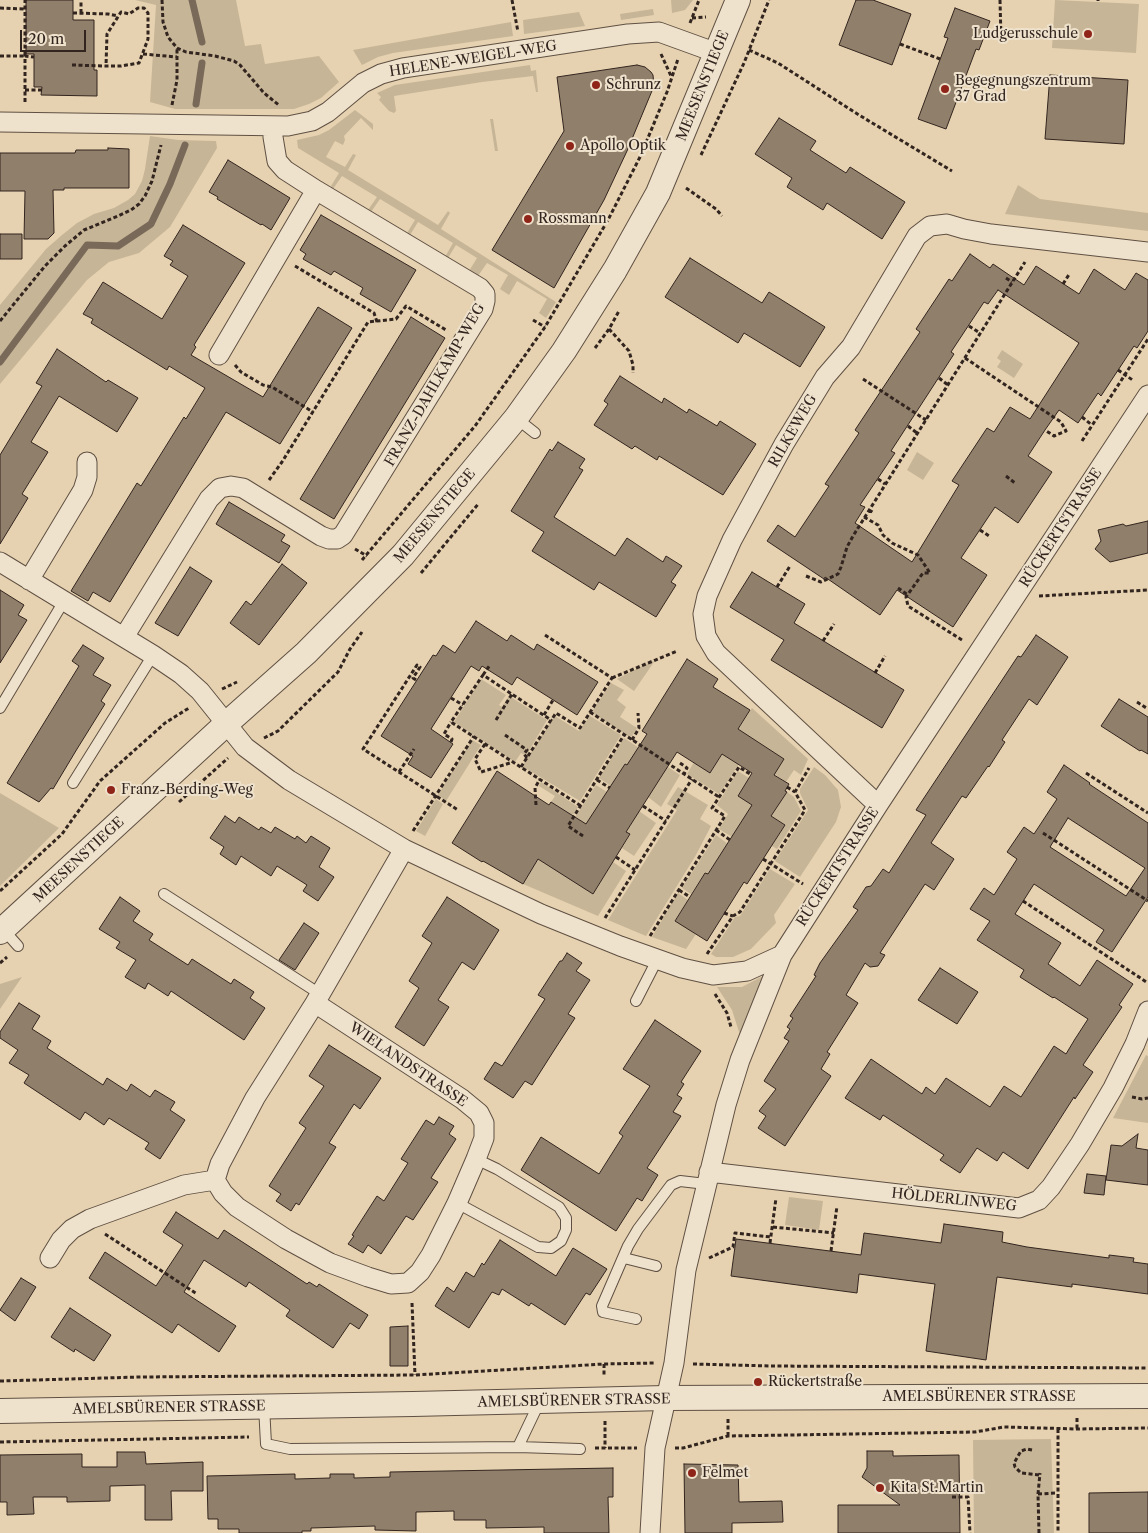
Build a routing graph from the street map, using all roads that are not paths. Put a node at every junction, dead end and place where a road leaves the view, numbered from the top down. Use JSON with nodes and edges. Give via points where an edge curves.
{"nodes":[{"id":1,"x":738,"y":0,"type":"edge"},
{"id":2,"x":717,"y":53,"type":"junction"},
{"id":3,"x":0,"y":122,"type":"edge"},
{"id":4,"x":280,"y":126,"type":"junction"},
{"id":5,"x":316,"y":190,"type":"junction"},
{"id":6,"x":1148,"y":252,"type":"edge"},
{"id":7,"x":220,"y":353,"type":"road end"},
{"id":8,"x":1148,"y":395,"type":"edge"},
{"id":9,"x":516,"y":418,"type":"junction"},
{"id":10,"x":535,"y":433,"type":"dead end"},
{"id":11,"x":87,"y":462,"type":"dead end"},
{"id":12,"x":0,"y":562,"type":"edge"},
{"id":13,"x":28,"y":580,"type":"junction"},
{"id":14,"x":64,"y":601,"type":"junction"},
{"id":15,"x":124,"y":637,"type":"junction"},
{"id":16,"x":153,"y":655,"type":"junction"},
{"id":17,"x":0,"y":708,"type":"edge"},
{"id":18,"x":226,"y":724,"type":"junction"},
{"id":19,"x":73,"y":783,"type":"dead end"},
{"id":20,"x":878,"y":805,"type":"junction"},
{"id":21,"x":404,"y":849,"type":"junction"},
{"id":22,"x":164,"y":894,"type":"dead end"},
{"id":23,"x":7,"y":936,"type":"edge"},
{"id":24,"x":782,"y":956,"type":"junction"},
{"id":25,"x":657,"y":960,"type":"junction"},
{"id":26,"x":318,"y":998,"type":"junction"},
{"id":27,"x":636,"y":1001,"type":"dead end"},
{"id":28,"x":1148,"y":1011,"type":"edge"},
{"id":29,"x":476,"y":1159,"type":"junction"},
{"id":30,"x":708,"y":1178,"type":"junction"},
{"id":31,"x":215,"y":1180,"type":"junction"},
{"id":32,"x":457,"y":1203,"type":"junction"},
{"id":33,"x":50,"y":1258,"type":"dead end"},
{"id":34,"x":624,"y":1258,"type":"junction"},
{"id":35,"x":656,"y":1266,"type":"dead end"},
{"id":36,"x":636,"y":1319,"type":"dead end"},
{"id":37,"x":1148,"y":1396,"type":"edge"},
{"id":38,"x":665,"y":1398,"type":"junction"},
{"id":39,"x":540,"y":1402,"type":"junction"},
{"id":40,"x":264,"y":1406,"type":"junction"},
{"id":41,"x":0,"y":1411,"type":"edge"},
{"id":42,"x":518,"y":1447,"type":"junction"},
{"id":43,"x":580,"y":1449,"type":"road end"},
{"id":44,"x":650,"y":1533,"type":"edge"}],
"edges":[{"from":1,"to":2,"type":"street","name":"MEESENSTIEGE"},
{"from":2,"to":4,"type":"street","name":"HELENE-WEIGEL-WEG","via":[[659,32],[403,68],[363,83],[312,121]]},
{"from":2,"to":9,"type":"street","name":"MEESENSTIEGE","via":[[658,193],[564,351]]},
{"from":3,"to":4,"type":"street","name":"HELENE-WEIGEL-WEG"},
{"from":4,"to":5,"type":"street","name":"FRANZ-DAHLKAMP-WEG","via":[[272,137],[277,161]]},
{"from":5,"to":7,"type":"street"},
{"from":5,"to":15,"type":"street","name":"FRANZ-DAHLKAMP-WEG","via":[[480,288],[484,294],[483,309],[343,535],[337,539],[321,536],[243,488],[220,488],[209,499]]},
{"from":6,"to":20,"type":"street","name":"RILKEWEG","via":[[991,234],[946,224],[930,226],[917,236],[850,348],[825,377],[732,540],[707,596],[703,614],[706,636],[716,653]]},
{"from":8,"to":20,"type":"street","name":"RÜCKERTSTRASSE"},
{"from":9,"to":10,"type":"lane"},
{"from":9,"to":18,"type":"street","name":"MEESENSTIEGE","via":[[396,562],[306,653]]},
{"from":11,"to":13,"type":"street","via":[[83,490]]},
{"from":12,"to":13,"type":"street"},
{"from":13,"to":14,"type":"street"},
{"from":14,"to":15,"type":"street"},
{"from":14,"to":17,"type":"lane"},
{"from":15,"to":16,"type":"street"},
{"from":16,"to":18,"type":"street","via":[[191,682]]},
{"from":16,"to":19,"type":"lane"},
{"from":18,"to":21,"type":"street","via":[[245,747],[289,780]]},
{"from":18,"to":23,"type":"street","name":"MEESENSTIEGE"},
{"from":20,"to":24,"type":"street","name":"RÜCKERTSTRASSE"},
{"from":21,"to":25,"type":"street","via":[[520,904]]},
{"from":21,"to":26,"type":"street"},
{"from":22,"to":26,"type":"lane"},
{"from":24,"to":25,"type":"street","via":[[747,971],[713,975]]},
{"from":24,"to":30,"type":"street","name":"RÜCKERTSTRASSE","via":[[740,1060]]},
{"from":25,"to":27,"type":"lane"},
{"from":26,"to":29,"type":"street","name":"WIELANDSTRASSE","via":[[479,1113],[484,1124],[484,1138]]},
{"from":26,"to":31,"type":"street","via":[[254,1098]]},
{"from":28,"to":30,"type":"street","name":"HÖLDERLINWEG","via":[[1113,1088],[1080,1144],[1039,1200],[1020,1208],[779,1180]]},
{"from":29,"to":32,"type":"street","name":"WIELANDSTRASSE"},
{"from":29,"to":32,"type":"lane","via":[[559,1207],[566,1218],[566,1230],[561,1241],[551,1248],[538,1247]]},
{"from":30,"to":34,"type":"lane","via":[[671,1185],[638,1229]]},
{"from":30,"to":38,"type":"street","name":"RÜCKERTSTRASSE","via":[[686,1270],[674,1363]]},
{"from":31,"to":32,"type":"street","name":"WIELANDSTRASSE","via":[[236,1206],[286,1239],[330,1263],[391,1284],[408,1283],[420,1272]]},
{"from":31,"to":33,"type":"street","via":[[184,1185],[85,1221],[66,1234]]},
{"from":34,"to":35,"type":"lane"},
{"from":34,"to":36,"type":"lane","via":[[606,1295],[603,1312]]},
{"from":37,"to":38,"type":"street","name":"AMELSBÜRENER STRASSE"},
{"from":38,"to":39,"type":"street","name":"AMELSBÜRENER STRASSE"},
{"from":38,"to":44,"type":"street","name":"RÜCKERTSTRASSE","via":[[655,1448]]},
{"from":39,"to":40,"type":"street","name":"AMELSBÜRENER STRASSE"},
{"from":39,"to":42,"type":"lane"},
{"from":40,"to":41,"type":"street","name":"AMELSBÜRENER STRASSE"},
{"from":40,"to":42,"type":"lane","via":[[266,1444],[290,1449]]},
{"from":42,"to":43,"type":"lane"}]}
